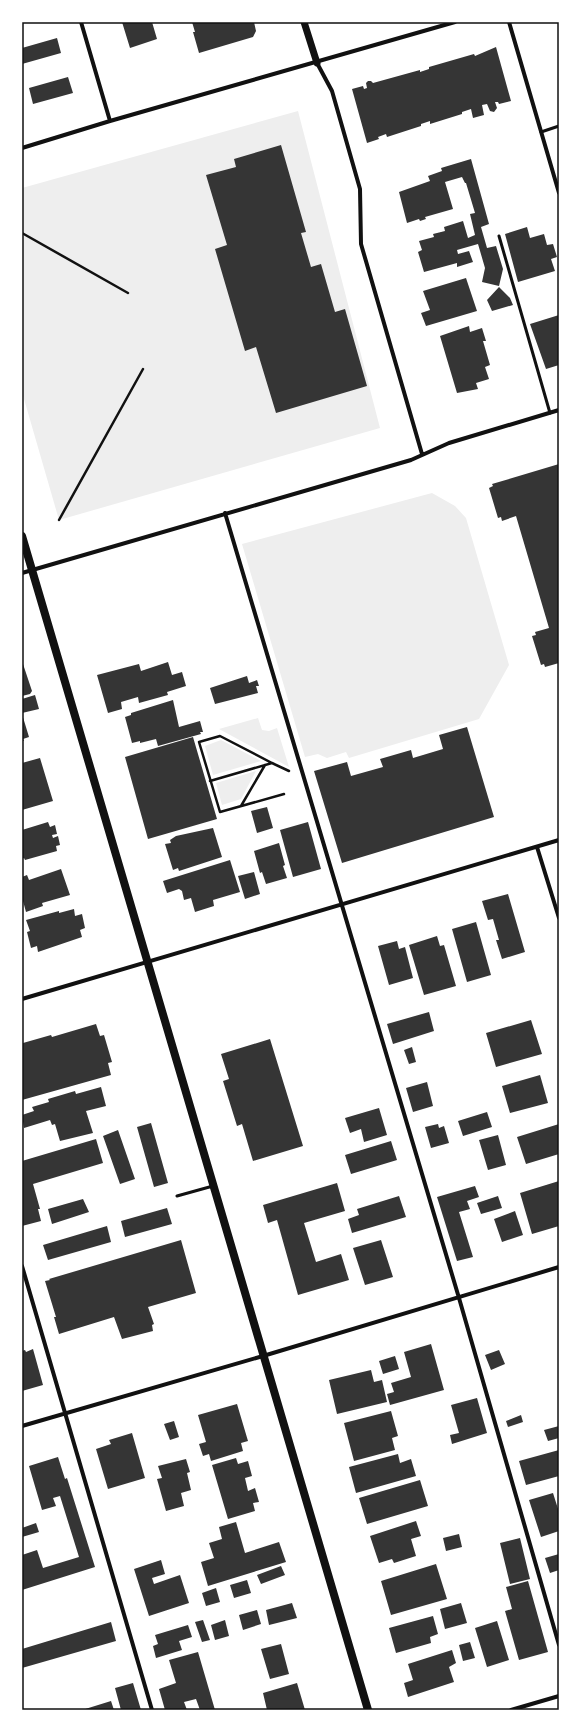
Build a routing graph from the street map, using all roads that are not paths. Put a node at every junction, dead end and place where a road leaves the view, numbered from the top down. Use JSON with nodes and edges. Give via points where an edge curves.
{"nodes":[{"id":1,"x":81,"y":22,"type":"edge"},
{"id":2,"x":304,"y":22,"type":"edge"},
{"id":3,"x":455,"y":22,"type":"edge"},
{"id":4,"x":509,"y":22,"type":"edge"},
{"id":5,"x":316,"y":63,"type":"junction"},
{"id":6,"x":110,"y":121,"type":"junction"},
{"id":7,"x":559,"y":126,"type":"edge"},
{"id":8,"x":541,"y":132,"type":"junction"},
{"id":9,"x":22,"y":148,"type":"edge"},
{"id":10,"x":559,"y":193,"type":"edge"},
{"id":11,"x":499,"y":236,"type":"dead end"},
{"id":12,"x":559,"y":410,"type":"edge"},
{"id":13,"x":550,"y":413,"type":"junction"},
{"id":14,"x":422,"y":454,"type":"junction"},
{"id":15,"x":225,"y":513,"type":"junction"},
{"id":16,"x":22,"y":536,"type":"edge"},
{"id":17,"x":32,"y":570,"type":"junction"},
{"id":18,"x":22,"y":573,"type":"edge"},
{"id":19,"x":559,"y":840,"type":"edge"},
{"id":20,"x":537,"y":847,"type":"junction"},
{"id":21,"x":341,"y":903,"type":"junction"},
{"id":22,"x":559,"y":918,"type":"edge"},
{"id":23,"x":148,"y":961,"type":"junction"},
{"id":24,"x":22,"y":999,"type":"edge"},
{"id":25,"x":213,"y":1186,"type":"junction"},
{"id":26,"x":177,"y":1196,"type":"dead end"},
{"id":27,"x":22,"y":1266,"type":"edge"},
{"id":28,"x":559,"y":1267,"type":"edge"},
{"id":29,"x":459,"y":1298,"type":"junction"},
{"id":30,"x":263,"y":1356,"type":"junction"},
{"id":31,"x":64,"y":1414,"type":"junction"},
{"id":32,"x":22,"y":1426,"type":"edge"},
{"id":33,"x":559,"y":1645,"type":"edge"},
{"id":34,"x":559,"y":1696,"type":"edge"},
{"id":35,"x":152,"y":1710,"type":"edge"},
{"id":36,"x":368,"y":1710,"type":"edge"},
{"id":37,"x":511,"y":1710,"type":"edge"}],
"edges":[{"from":1,"to":6,"type":"street"},
{"from":2,"to":5,"type":"street"},
{"from":3,"to":5,"type":"street"},
{"from":4,"to":8,"type":"street"},
{"from":5,"to":6,"type":"street"},
{"from":5,"to":14,"type":"street","via":[[332,91],[360,189],[361,244]]},
{"from":6,"to":9,"type":"street"},
{"from":7,"to":8,"type":"lane"},
{"from":8,"to":10,"type":"street"},
{"from":11,"to":13,"type":"lane"},
{"from":12,"to":13,"type":"street"},
{"from":13,"to":14,"type":"street","via":[[449,443]]},
{"from":14,"to":15,"type":"street","via":[[411,460]]},
{"from":15,"to":17,"type":"street"},
{"from":15,"to":21,"type":"street"},
{"from":16,"to":17,"type":"main road"},
{"from":17,"to":18,"type":"street"},
{"from":17,"to":23,"type":"main road"},
{"from":19,"to":20,"type":"street"},
{"from":20,"to":21,"type":"street"},
{"from":20,"to":22,"type":"street"},
{"from":21,"to":23,"type":"street"},
{"from":21,"to":29,"type":"street"},
{"from":23,"to":24,"type":"street"},
{"from":23,"to":25,"type":"main road"},
{"from":25,"to":26,"type":"lane"},
{"from":25,"to":30,"type":"main road"},
{"from":27,"to":31,"type":"street"},
{"from":28,"to":29,"type":"street"},
{"from":29,"to":30,"type":"street"},
{"from":29,"to":33,"type":"street"},
{"from":30,"to":31,"type":"street"},
{"from":30,"to":36,"type":"main road"},
{"from":31,"to":32,"type":"street"},
{"from":31,"to":35,"type":"street"},
{"from":34,"to":37,"type":"street"}]}
